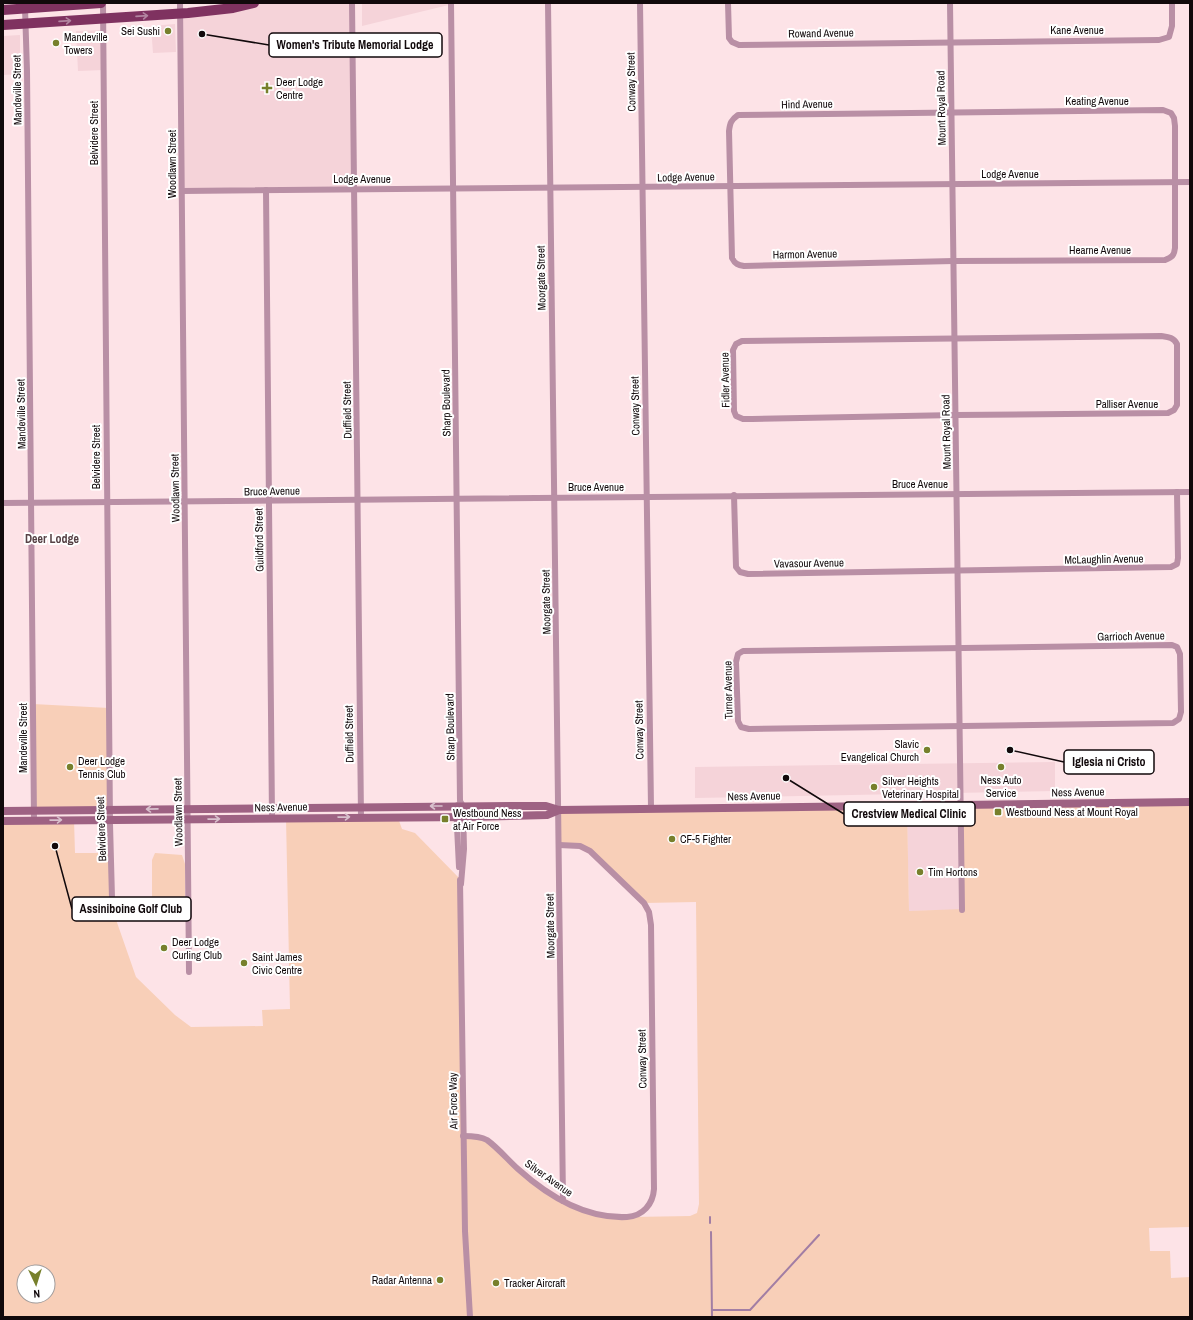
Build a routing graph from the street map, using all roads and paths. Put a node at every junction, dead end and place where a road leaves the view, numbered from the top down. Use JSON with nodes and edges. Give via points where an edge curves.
{"nodes":[{"id":1,"x":102,"y":3,"type":"edge"},
{"id":2,"x":254,"y":3,"type":"edge"},
{"id":3,"x":352,"y":3,"type":"edge"},
{"id":4,"x":451,"y":3,"type":"edge"},
{"id":5,"x":548,"y":3,"type":"edge"},
{"id":6,"x":640,"y":3,"type":"edge"},
{"id":7,"x":728,"y":3,"type":"edge"},
{"id":8,"x":950,"y":3,"type":"edge"},
{"id":9,"x":1172,"y":3,"type":"edge"},
{"id":10,"x":25,"y":8,"type":"junction"},
{"id":11,"x":180,"y":8,"type":"edge"},
{"id":12,"x":3,"y":10,"type":"edge"},
{"id":13,"x":103,"y":18,"type":"junction"},
{"id":14,"x":26,"y":24,"type":"junction"},
{"id":15,"x":3,"y":25,"type":"edge"},
{"id":16,"x":950,"y":41,"type":"junction"},
{"id":17,"x":951,"y":112,"type":"junction"},
{"id":18,"x":1175,"y":182,"type":"junction"},
{"id":19,"x":1190,"y":182,"type":"edge"},
{"id":20,"x":952,"y":184,"type":"junction"},
{"id":21,"x":730,"y":186,"type":"junction"},
{"id":22,"x":643,"y":187,"type":"junction"},
{"id":23,"x":550,"y":188,"type":"junction"},
{"id":24,"x":453,"y":189,"type":"junction"},
{"id":25,"x":266,"y":190,"type":"junction"},
{"id":26,"x":354,"y":190,"type":"junction"},
{"id":27,"x":182,"y":191,"type":"junction"},
{"id":28,"x":953,"y":261,"type":"junction"},
{"id":29,"x":955,"y":338,"type":"junction"},
{"id":30,"x":956,"y":415,"type":"junction"},
{"id":31,"x":1178,"y":492,"type":"junction"},
{"id":32,"x":1190,"y":492,"type":"edge"},
{"id":33,"x":957,"y":494,"type":"junction"},
{"id":34,"x":734,"y":495,"type":"junction"},
{"id":35,"x":647,"y":497,"type":"junction"},
{"id":36,"x":457,"y":498,"type":"junction"},
{"id":37,"x":554,"y":498,"type":"junction"},
{"id":38,"x":358,"y":500,"type":"junction"},
{"id":39,"x":269,"y":501,"type":"junction"},
{"id":40,"x":107,"y":502,"type":"junction"},
{"id":41,"x":185,"y":502,"type":"junction"},
{"id":42,"x":3,"y":503,"type":"edge"},
{"id":43,"x":31,"y":503,"type":"junction"},
{"id":44,"x":958,"y":570,"type":"junction"},
{"id":45,"x":958,"y":648,"type":"junction"},
{"id":46,"x":959,"y":726,"type":"junction"},
{"id":47,"x":1190,"y":802,"type":"edge"},
{"id":48,"x":960,"y":804,"type":"junction"},
{"id":49,"x":460,"y":805,"type":"junction"},
{"id":50,"x":360,"y":807,"type":"junction"},
{"id":51,"x":188,"y":808,"type":"junction"},
{"id":52,"x":272,"y":808,"type":"junction"},
{"id":53,"x":650,"y":808,"type":"junction"},
{"id":54,"x":110,"y":809,"type":"junction"},
{"id":55,"x":559,"y":810,"type":"junction"},
{"id":56,"x":3,"y":811,"type":"edge"},
{"id":57,"x":34,"y":811,"type":"junction"},
{"id":58,"x":361,"y":817,"type":"junction"},
{"id":59,"x":460,"y":817,"type":"junction"},
{"id":60,"x":272,"y":818,"type":"junction"},
{"id":61,"x":188,"y":819,"type":"junction"},
{"id":62,"x":34,"y":820,"type":"junction"},
{"id":63,"x":110,"y":820,"type":"junction"},
{"id":64,"x":3,"y":821,"type":"edge"},
{"id":65,"x":559,"y":845,"type":"junction"},
{"id":66,"x":118,"y":909,"type":"dead end"},
{"id":67,"x":962,"y":910,"type":"dead end"},
{"id":68,"x":189,"y":972,"type":"dead end"},
{"id":69,"x":463,"y":1136,"type":"junction"},
{"id":70,"x":563,"y":1201,"type":"junction"},
{"id":71,"x":633,"y":1217,"type":"joint"},
{"id":72,"x":470,"y":1317,"type":"edge"}],
"edges":[{"from":1,"to":10,"type":"highway"},
{"from":1,"to":13,"type":"street","name":"Belvidere Street"},
{"from":2,"to":11,"type":"highway","via":[[233,8]]},
{"from":3,"to":26,"type":"street","name":"Duffield Street"},
{"from":4,"to":24,"type":"street","name":"Sharp Boulevard"},
{"from":5,"to":23,"type":"street","name":"Moorgate Street"},
{"from":6,"to":22,"type":"street","name":"Conway Street"},
{"from":7,"to":16,"type":"street","name":"Rowand Avenue","via":[[729,38],[739,45]]},
{"from":8,"to":16,"type":"street","name":"Mount Royal Road"},
{"from":9,"to":16,"type":"street","name":"Kane Avenue","via":[[1172,32],[1164,39]]},
{"from":10,"to":12,"type":"highway"},
{"from":10,"to":14,"type":"street","name":"Mandeville Street"},
{"from":13,"to":11,"type":"highway","one_way":true},
{"from":11,"to":27,"type":"street","name":"Woodlawn Street"},
{"from":14,"to":13,"type":"highway","one_way":true},
{"from":13,"to":40,"type":"street","name":"Belvidere Street"},
{"from":14,"to":15,"type":"highway"},
{"from":14,"to":43,"type":"street","name":"Mandeville Street"},
{"from":16,"to":17,"type":"street","name":"Mount Royal Road"},
{"from":17,"to":18,"type":"street","name":"Keating Avenue","via":[[1164,110],[1171,113],[1174,118]]},
{"from":17,"to":20,"type":"street","name":"Mount Royal Road"},
{"from":17,"to":21,"type":"street","name":"Hind Avenue","via":[[738,115],[730,123]]},
{"from":18,"to":19,"type":"street","name":"Lodge Avenue"},
{"from":18,"to":20,"type":"street","name":"Lodge Avenue"},
{"from":18,"to":28,"type":"street","name":"Hearne Avenue","via":[[1175,253],[1165,260]]},
{"from":20,"to":21,"type":"street","name":"Lodge Avenue"},
{"from":20,"to":28,"type":"street","name":"Mount Royal Road"},
{"from":21,"to":22,"type":"street","name":"Lodge Avenue"},
{"from":21,"to":28,"type":"street","name":"Harmon Avenue","via":[[731,252],[735,263],[739,265]]},
{"from":22,"to":23,"type":"street","name":"Lodge Avenue"},
{"from":22,"to":35,"type":"street","name":"Conway Street"},
{"from":23,"to":24,"type":"street","name":"Lodge Avenue"},
{"from":23,"to":37,"type":"street","name":"Moorgate Street"},
{"from":24,"to":26,"type":"street","name":"Lodge Avenue"},
{"from":24,"to":36,"type":"street","name":"Sharp Boulevard"},
{"from":25,"to":26,"type":"street","name":"Lodge Avenue"},
{"from":25,"to":27,"type":"street","name":"Lodge Avenue"},
{"from":25,"to":39,"type":"street","name":"Guildford Street"},
{"from":26,"to":38,"type":"street","name":"Duffield Street"},
{"from":27,"to":41,"type":"street","name":"Woodlawn Street"},
{"from":28,"to":29,"type":"street","name":"Mount Royal Road"},
{"from":29,"to":30,"type":"street","name":"Mount Royal Road"},
{"from":29,"to":30,"type":"street","name":"Palliser Avenue","via":[[1170,337],[1177,344],[1178,366],[1177,405],[1168,413]]},
{"from":29,"to":30,"type":"street","name":"Fidler Avenue","via":[[742,341],[736,344],[733,357],[734,411],[736,416],[743,419]]},
{"from":30,"to":33,"type":"street","name":"Mount Royal Road"},
{"from":31,"to":32,"type":"street","name":"Bruce Avenue"},
{"from":31,"to":33,"type":"street","name":"Bruce Avenue"},
{"from":31,"to":44,"type":"street","name":"McLaughlin Avenue","via":[[1178,558],[1173,567]]},
{"from":33,"to":34,"type":"street","name":"Bruce Avenue"},
{"from":33,"to":44,"type":"street","name":"Mount Royal Road"},
{"from":34,"to":35,"type":"street","name":"Bruce Avenue"},
{"from":34,"to":44,"type":"street","name":"Vavasour Avenue","via":[[736,567],[743,573]]},
{"from":35,"to":37,"type":"street","name":"Bruce Avenue"},
{"from":35,"to":53,"type":"street","name":"Conway Street"},
{"from":36,"to":37,"type":"street","name":"Bruce Avenue"},
{"from":36,"to":38,"type":"street","name":"Bruce Avenue"},
{"from":36,"to":49,"type":"street","name":"Sharp Boulevard"},
{"from":37,"to":55,"type":"street","name":"Moorgate Street"},
{"from":38,"to":39,"type":"street","name":"Bruce Avenue"},
{"from":38,"to":50,"type":"street","name":"Duffield Street"},
{"from":39,"to":41,"type":"street","name":"Bruce Avenue"},
{"from":39,"to":52,"type":"street","name":"Guildford Street"},
{"from":40,"to":41,"type":"street","name":"Bruce Avenue"},
{"from":40,"to":43,"type":"street","name":"Bruce Avenue"},
{"from":40,"to":54,"type":"street","name":"Belvidere Street"},
{"from":41,"to":51,"type":"street","name":"Woodlawn Street"},
{"from":42,"to":43,"type":"street","name":"Bruce Avenue"},
{"from":43,"to":57,"type":"street","name":"Mandeville Street"},
{"from":44,"to":45,"type":"street","name":"Mount Royal Road"},
{"from":45,"to":46,"type":"street","name":"Mount Royal Road"},
{"from":45,"to":46,"type":"street","name":"Turner Avenue","via":[[748,650],[738,654],[736,662],[738,721],[739,725],[746,729]]},
{"from":45,"to":46,"type":"street","name":"Garrioch Avenue","via":[[1172,645],[1177,647],[1180,654],[1181,688],[1181,714],[1173,723]]},
{"from":46,"to":48,"type":"street","name":"Mount Royal Road"},
{"from":47,"to":48,"type":"main road","name":"Ness Avenue"},
{"from":48,"to":53,"type":"main road","name":"Ness Avenue"},
{"from":48,"to":67,"type":"street","name":"Mount Royal Road"},
{"from":49,"to":50,"type":"main road","name":"Ness Avenue","one_way":true},
{"from":49,"to":55,"type":"main road","name":"Ness Avenue","via":[[546,806]]},
{"from":49,"to":59,"type":"street","name":"Air Force Way"},
{"from":50,"to":52,"type":"main road","name":"Ness Avenue"},
{"from":50,"to":58,"type":"street","name":"Duffield Street"},
{"from":51,"to":52,"type":"main road","name":"Ness Avenue"},
{"from":51,"to":54,"type":"main road","name":"Ness Avenue","one_way":true},
{"from":51,"to":61,"type":"street","name":"Woodlawn Street"},
{"from":52,"to":60,"type":"street","name":"Guildford Street"},
{"from":53,"to":55,"type":"main road","name":"Ness Avenue"},
{"from":54,"to":57,"type":"main road","name":"Ness Avenue"},
{"from":54,"to":63,"type":"street","name":"Belvidere Street"},
{"from":55,"to":59,"type":"main road","name":"Ness Avenue","via":[[547,815]]},
{"from":55,"to":65,"type":"street","name":"Moorgate Street"},
{"from":56,"to":57,"type":"main road","name":"Ness Avenue"},
{"from":57,"to":62,"type":"street","name":"Mandeville Street"},
{"from":58,"to":59,"type":"main road","name":"Ness Avenue"},
{"from":60,"to":58,"type":"main road","name":"Ness Avenue","one_way":true},
{"from":59,"to":69,"type":"street","name":"Air Force Way"},
{"from":61,"to":60,"type":"main road","name":"Ness Avenue","one_way":true},
{"from":61,"to":63,"type":"main road","name":"Ness Avenue"},
{"from":61,"to":68,"type":"street","name":"Woodlawn Street"},
{"from":62,"to":63,"type":"main road","name":"Ness Avenue","one_way":true},
{"from":62,"to":64,"type":"main road","name":"Ness Avenue"},
{"from":63,"to":66,"type":"street","name":"Belvidere Street","via":[[112,898]]},
{"from":65,"to":70,"type":"street","name":"Moorgate Street"},
{"from":65,"to":71,"type":"street","name":"Conway Street","via":[[580,846],[593,854],[647,906],[650,917],[654,1189],[650,1205]]},
{"from":69,"to":70,"type":"street","name":"Silver Avenue","via":[[477,1136],[486,1140],[525,1175]]},
{"from":69,"to":72,"type":"street","name":"Air Force Way"},
{"from":70,"to":71,"type":"street","name":"Silver Avenue","via":[[599,1215]]}]}
